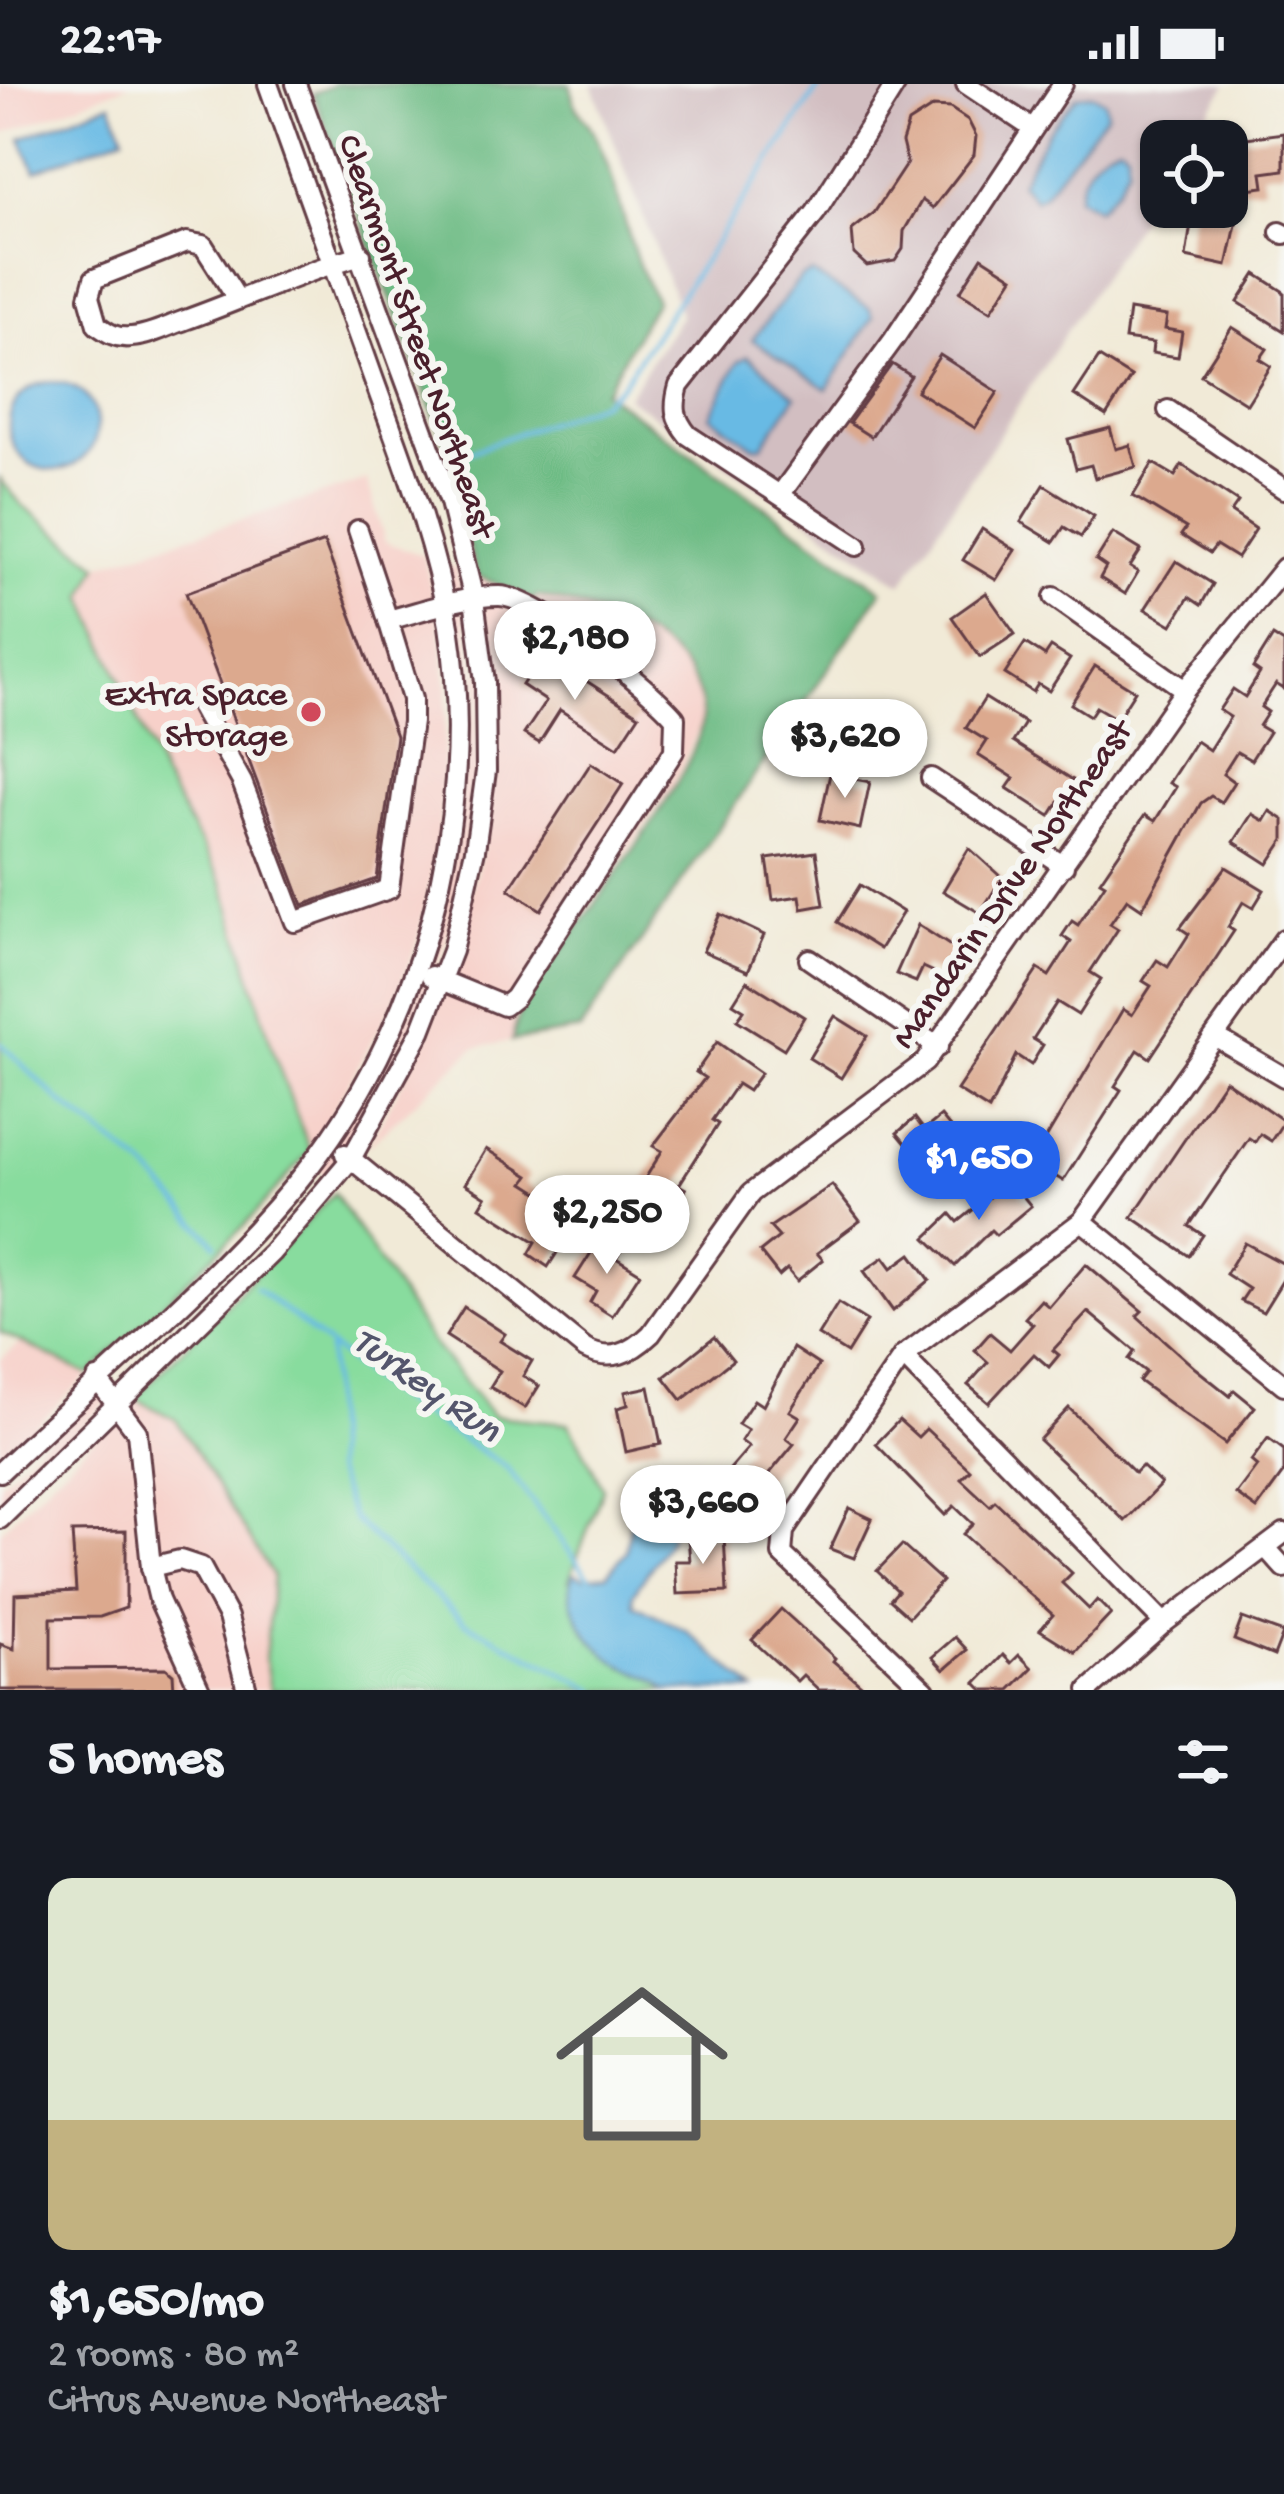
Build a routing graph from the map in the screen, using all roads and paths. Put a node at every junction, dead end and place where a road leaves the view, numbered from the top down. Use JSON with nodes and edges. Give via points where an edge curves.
{"nodes":[{"id":1,"x":297,"y":84,"type":"edge"},
{"id":2,"x":896,"y":84,"type":"edge"},
{"id":3,"x":966,"y":84,"type":"edge"},
{"id":4,"x":1064,"y":84,"type":"edge"},
{"id":5,"x":270,"y":89,"type":"edge"},
{"id":6,"x":1032,"y":128,"type":"junction"},
{"id":7,"x":361,"y":255,"type":"junction"},
{"id":8,"x":332,"y":263,"type":"junction"},
{"id":9,"x":238,"y":300,"type":"junction"},
{"id":10,"x":1168,"y":410,"type":"dead end"},
{"id":11,"x":1284,"y":489,"type":"edge"},
{"id":12,"x":781,"y":495,"type":"junction"},
{"id":13,"x":358,"y":530,"type":"dead end"},
{"id":14,"x":857,"y":545,"type":"dead end"},
{"id":15,"x":1284,"y":568,"type":"edge"},
{"id":16,"x":1054,"y":597,"type":"dead end"},
{"id":17,"x":474,"y":599,"type":"junction"},
{"id":18,"x":444,"y":605,"type":"junction"},
{"id":19,"x":388,"y":620,"type":"junction"},
{"id":20,"x":1186,"y":690,"type":"junction"},
{"id":21,"x":201,"y":707,"type":"dead end"},
{"id":22,"x":931,"y":778,"type":"dead end"},
{"id":23,"x":1064,"y":866,"type":"junction"},
{"id":24,"x":1284,"y":939,"type":"edge"},
{"id":25,"x":809,"y":959,"type":"dead end"},
{"id":26,"x":416,"y":969,"type":"junction"},
{"id":27,"x":440,"y":980,"type":"junction"},
{"id":28,"x":1216,"y":1037,"type":"junction"},
{"id":29,"x":938,"y":1047,"type":"junction"},
{"id":30,"x":1284,"y":1077,"type":"edge"},
{"id":31,"x":328,"y":1141,"type":"junction"},
{"id":32,"x":351,"y":1159,"type":"junction"},
{"id":33,"x":1082,"y":1221,"type":"junction"},
{"id":34,"x":903,"y":1356,"type":"junction"},
{"id":35,"x":97,"y":1379,"type":"junction"},
{"id":36,"x":1284,"y":1385,"type":"edge"},
{"id":37,"x":116,"y":1405,"type":"junction"},
{"id":38,"x":0,"y":1472,"type":"edge"},
{"id":39,"x":0,"y":1519,"type":"edge"},
{"id":40,"x":1284,"y":1533,"type":"edge"},
{"id":41,"x":1266,"y":1548,"type":"junction"},
{"id":42,"x":151,"y":1567,"type":"junction"},
{"id":43,"x":1284,"y":1568,"type":"edge"},
{"id":44,"x":1164,"y":1623,"type":"junction"},
{"id":45,"x":200,"y":1690,"type":"edge"},
{"id":46,"x":247,"y":1690,"type":"edge"},
{"id":47,"x":925,"y":1690,"type":"edge"},
{"id":48,"x":1089,"y":1690,"type":"edge"}],
"edges":[{"from":1,"to":5,"type":"street"},
{"from":1,"to":7,"type":"street","name":"Clearmont Street Northeast"},
{"from":2,"to":12,"type":"street","via":[[816,212],[680,386],[674,405],[688,435]]},
{"from":3,"to":6,"type":"street"},
{"from":4,"to":6,"type":"street"},
{"from":5,"to":8,"type":"street","name":"Clearmont Street Northeast"},
{"from":6,"to":12,"type":"street"},
{"from":7,"to":8,"type":"street"},
{"from":7,"to":17,"type":"street","name":"Clearmont Street Northeast","via":[[450,502]]},
{"from":8,"to":9,"type":"street"},
{"from":8,"to":18,"type":"street","name":"Clearmont Street Northeast","via":[[424,519]]},
{"from":9,"to":9,"type":"street","via":[[134,338],[97,325],[89,297],[94,279],[187,242],[203,245]]},
{"from":10,"to":11,"type":"street"},
{"from":12,"to":14,"type":"street"},
{"from":13,"to":19,"type":"street"},
{"from":15,"to":20,"type":"street","name":"Mandarin Drive Northeast"},
{"from":16,"to":20,"type":"street"},
{"from":17,"to":18,"type":"street"},
{"from":17,"to":27,"type":"street","name":"Clearmont Street Northeast","via":[[486,771],[475,850]]},
{"from":17,"to":27,"type":"street","via":[[517,599],[627,671],[675,718],[678,737],[514,998],[492,1005]]},
{"from":18,"to":19,"type":"street"},
{"from":18,"to":26,"type":"street","name":"Clearmont Street Northeast","via":[[456,688],[449,835]]},
{"from":19,"to":21,"type":"street","via":[[412,722],[389,890],[295,922],[242,782]]},
{"from":20,"to":23,"type":"street","name":"Mandarin Drive Northeast"},
{"from":22,"to":23,"type":"street"},
{"from":23,"to":29,"type":"street","name":"Mandarin Drive Northeast"},
{"from":24,"to":28,"type":"street"},
{"from":25,"to":29,"type":"street"},
{"from":26,"to":27,"type":"street"},
{"from":26,"to":31,"type":"street","name":"Clearmont Street Northeast"},
{"from":27,"to":32,"type":"street","name":"Clearmont Street Northeast"},
{"from":28,"to":30,"type":"street"},
{"from":28,"to":33,"type":"street"},
{"from":29,"to":32,"type":"street","name":"Mandarin Drive Northeast","via":[[904,1083],[751,1193],[651,1334],[613,1357],[572,1339]]},
{"from":31,"to":32,"type":"street","name":"Mandarin Drive Northeast"},
{"from":31,"to":35,"type":"street","name":"Clearmont Street Northeast","via":[[251,1231]]},
{"from":32,"to":37,"type":"street","name":"Clearmont Street Northeast","via":[[272,1252]]},
{"from":33,"to":34,"type":"street"},
{"from":33,"to":36,"type":"street"},
{"from":34,"to":44,"type":"street"},
{"from":34,"to":47,"type":"street","via":[[784,1531],[782,1554]]},
{"from":35,"to":37,"type":"street"},
{"from":35,"to":38,"type":"street","name":"Clearmont Street Northeast"},
{"from":37,"to":39,"type":"street","name":"Clearmont Street Northeast"},
{"from":37,"to":42,"type":"street","via":[[137,1432]]},
{"from":40,"to":41,"type":"street"},
{"from":41,"to":43,"type":"street"},
{"from":41,"to":44,"type":"street"},
{"from":42,"to":45,"type":"street"},
{"from":42,"to":46,"type":"street","via":[[180,1560],[201,1567],[228,1617]]},
{"from":44,"to":48,"type":"street"}]}
